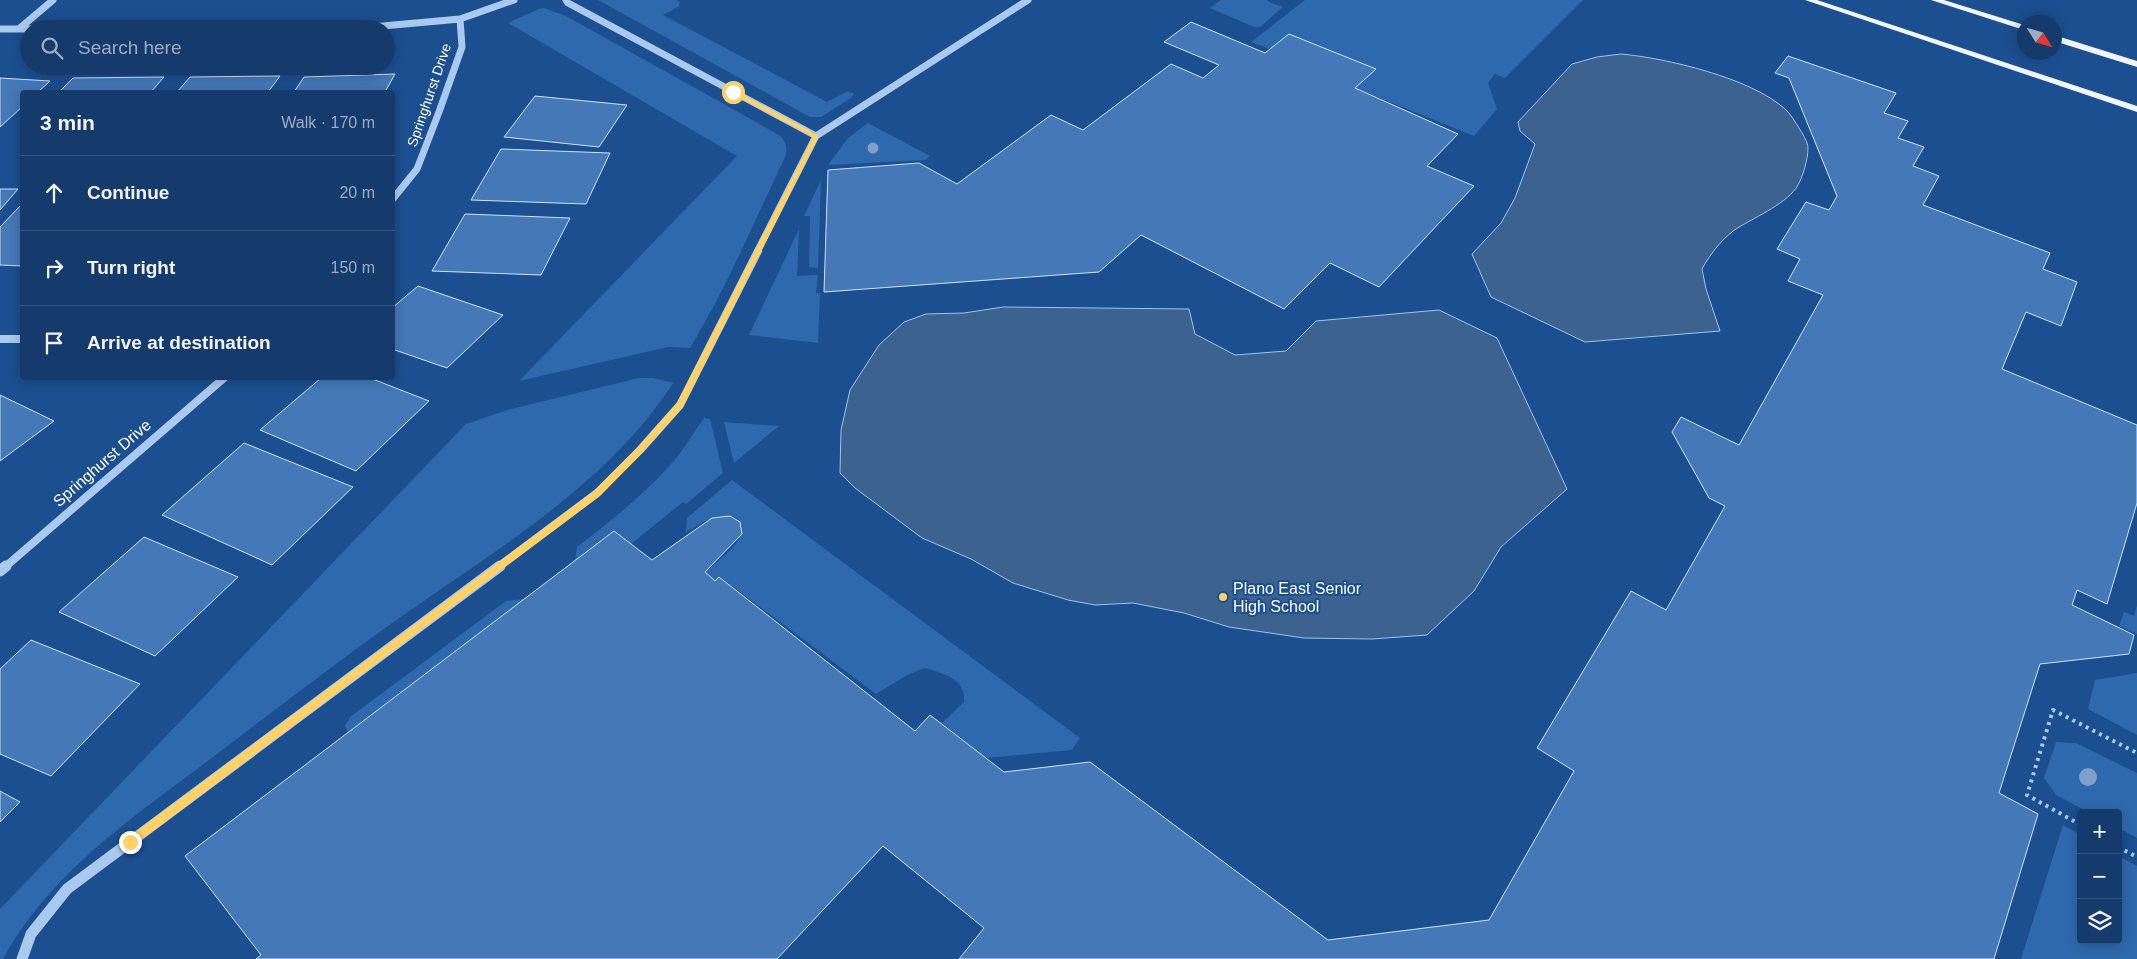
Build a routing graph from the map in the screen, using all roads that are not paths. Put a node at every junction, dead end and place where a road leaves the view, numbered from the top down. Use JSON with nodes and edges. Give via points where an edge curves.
{"nodes":[{"id":1,"x":53,"y":0,"type":"edge"},
{"id":2,"x":514,"y":0,"type":"edge"},
{"id":3,"x":566,"y":0,"type":"edge"},
{"id":4,"x":1028,"y":0,"type":"edge"},
{"id":5,"x":1809,"y":0,"type":"edge"},
{"id":6,"x":1935,"y":0,"type":"edge"},
{"id":7,"x":460,"y":19,"type":"junction"},
{"id":8,"x":29,"y":20,"type":"edge"},
{"id":9,"x":395,"y":25,"type":"edge"},
{"id":10,"x":2017,"y":26,"type":"edge"},
{"id":11,"x":20,"y":28,"type":"edge"},
{"id":12,"x":0,"y":29,"type":"edge"},
{"id":13,"x":2062,"y":41,"type":"edge"},
{"id":14,"x":2137,"y":64,"type":"edge"},
{"id":15,"x":2137,"y":109,"type":"edge"},
{"id":16,"x":816,"y":136,"type":"junction"},
{"id":17,"x":395,"y":196,"type":"edge"},
{"id":18,"x":0,"y":339,"type":"edge"},
{"id":19,"x":20,"y":339,"type":"edge"},
{"id":20,"x":222,"y":380,"type":"edge"},
{"id":21,"x":0,"y":571,"type":"edge"},
{"id":22,"x":22,"y":959,"type":"edge"}],
"edges":[{"from":1,"to":8,"type":"street"},
{"from":2,"to":7,"type":"street"},
{"from":3,"to":16,"type":"street"},
{"from":4,"to":16,"type":"street"},
{"from":5,"to":15,"type":"main road"},
{"from":6,"to":10,"type":"main road"},
{"from":7,"to":9,"type":"street"},
{"from":7,"to":17,"type":"street","name":"Springhurst Drive","via":[[462,47],[439,112],[417,168]]},
{"from":11,"to":12,"type":"street"},
{"from":13,"to":14,"type":"main road"},
{"from":16,"to":22,"type":"street","via":[[680,405],[640,450],[597,494],[68,889],[31,934]]},
{"from":18,"to":19,"type":"street"},
{"from":20,"to":21,"type":"street","name":"Springhurst Drive"}]}
